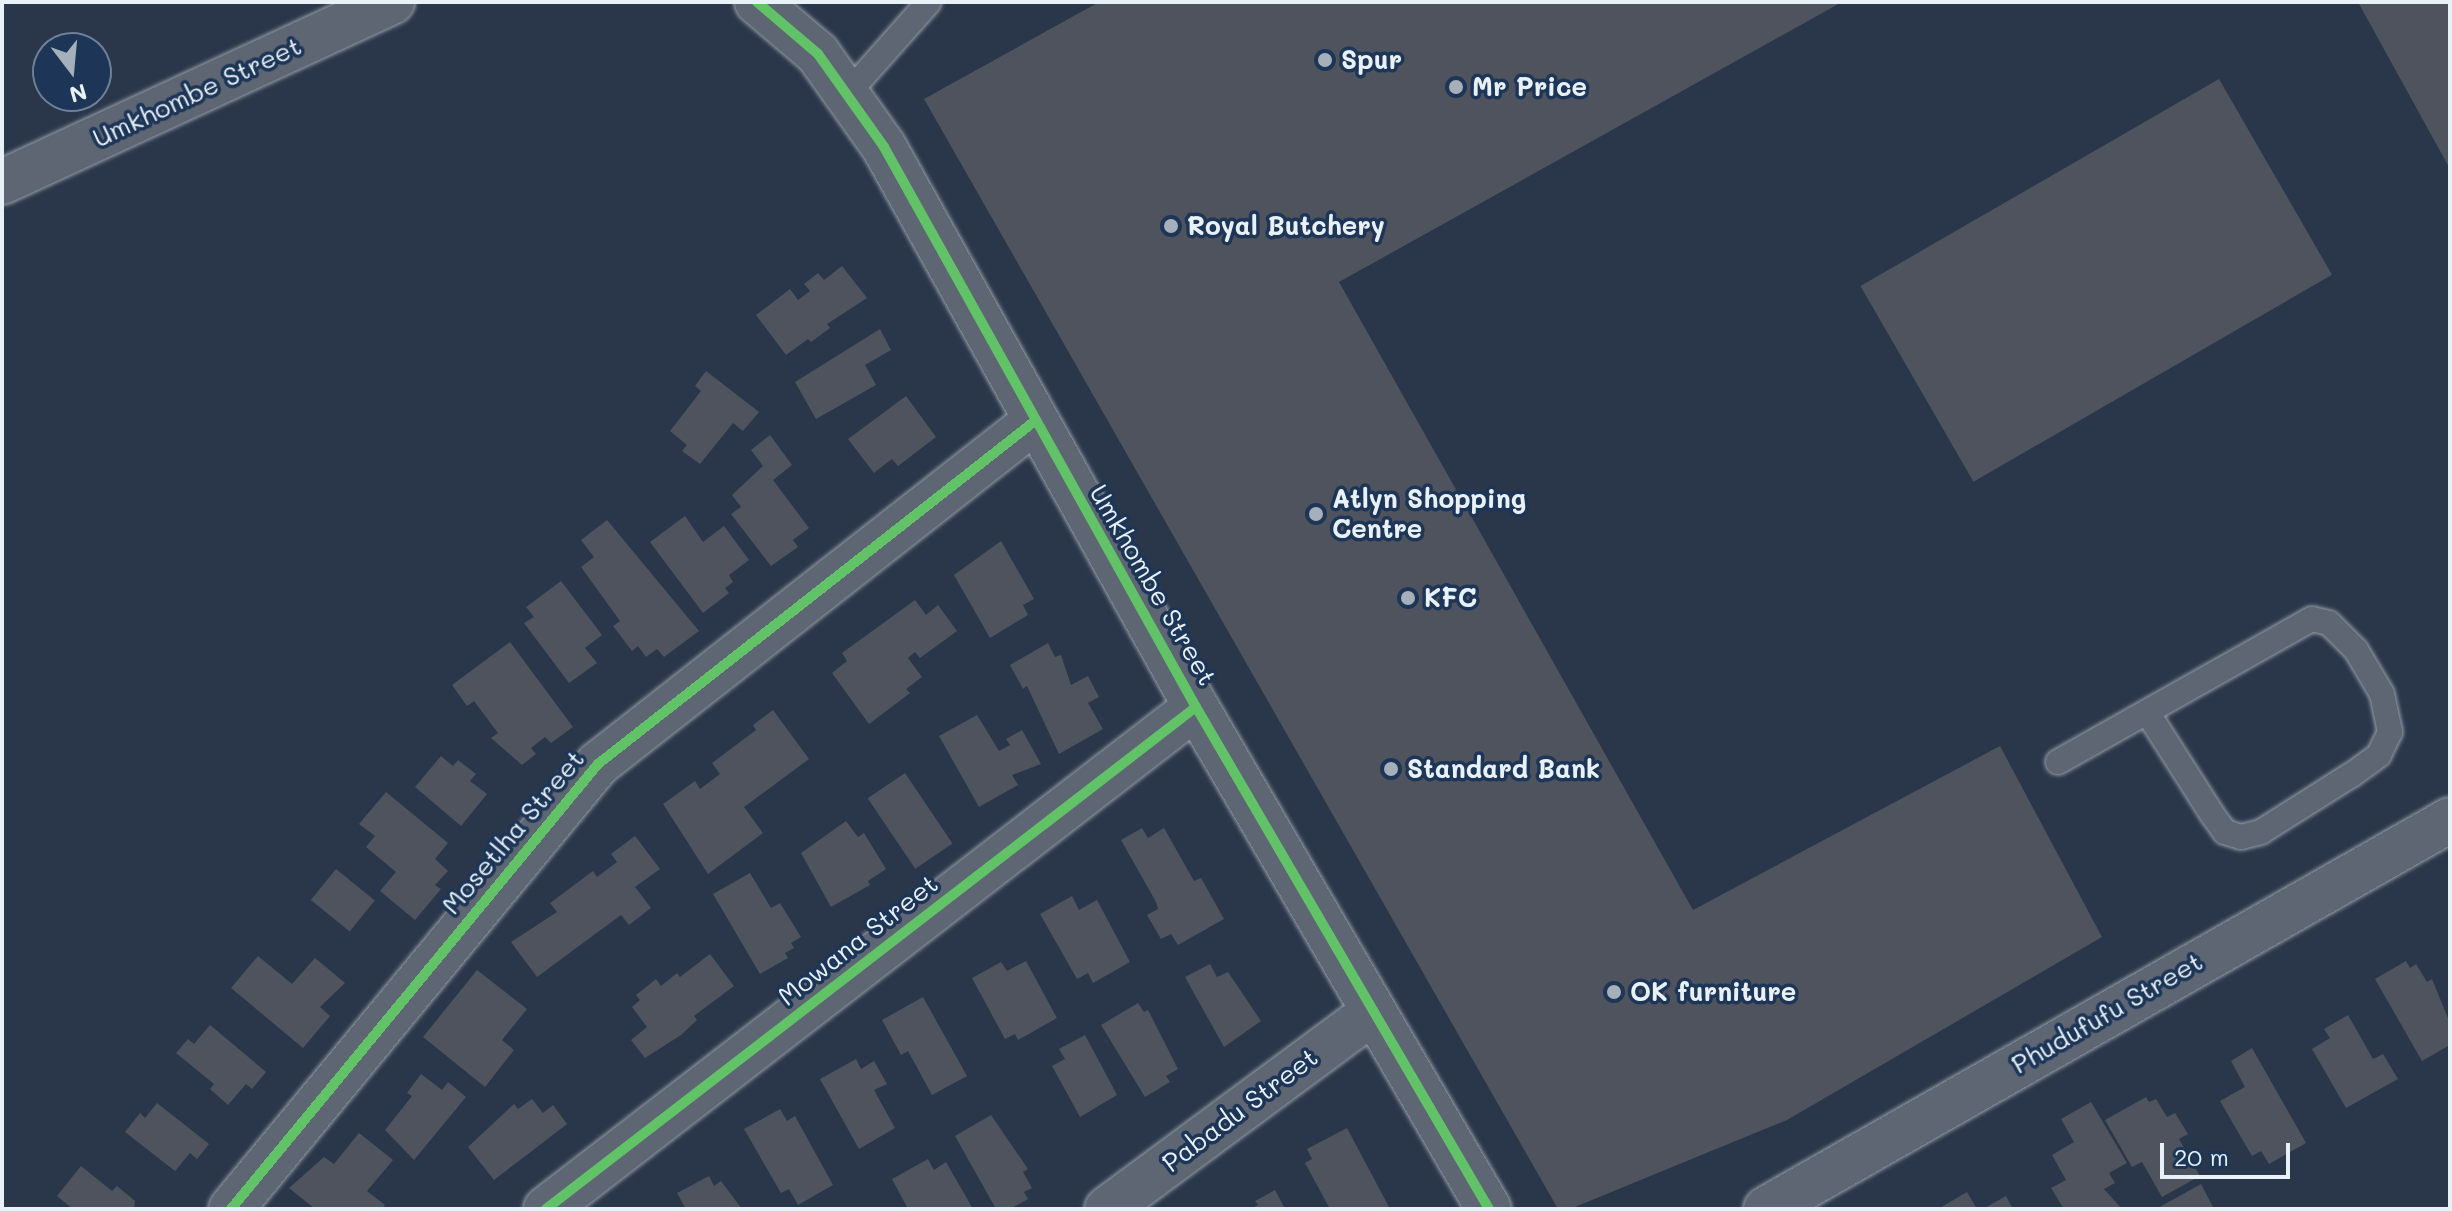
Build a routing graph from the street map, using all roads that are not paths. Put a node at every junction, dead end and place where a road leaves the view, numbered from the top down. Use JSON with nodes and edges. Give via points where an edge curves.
{"nodes":[{"id":1,"x":392,"y":2,"type":"edge"},
{"id":2,"x":757,"y":2,"type":"edge"},
{"id":3,"x":929,"y":2,"type":"edge"},
{"id":4,"x":849,"y":92,"type":"junction"},
{"id":5,"x":2,"y":182,"type":"edge"},
{"id":6,"x":1035,"y":421,"type":"junction"},
{"id":7,"x":1196,"y":707,"type":"junction"},
{"id":8,"x":2147,"y":712,"type":"junction"},
{"id":9,"x":2058,"y":762,"type":"dead end"},
{"id":10,"x":2450,"y":820,"type":"edge"},
{"id":11,"x":1373,"y":1012,"type":"junction"},
{"id":12,"x":231,"y":1209,"type":"edge"},
{"id":13,"x":546,"y":1209,"type":"edge"},
{"id":14,"x":1107,"y":1209,"type":"edge"},
{"id":15,"x":1489,"y":1209,"type":"edge"},
{"id":16,"x":1766,"y":1209,"type":"edge"}],
"edges":[{"from":1,"to":5,"type":"street","name":"Umkhombe Street"},
{"from":2,"to":4,"type":"street","name":"Umkhombe Street","via":[[818,54]]},
{"from":3,"to":4,"type":"lane"},
{"from":4,"to":6,"type":"street","name":"Umkhombe Street"},
{"from":6,"to":7,"type":"street","name":"Umkhombe Street"},
{"from":6,"to":12,"type":"street","name":"Mosetlha Street","via":[[598,764]]},
{"from":7,"to":11,"type":"street","name":"Umkhombe Street"},
{"from":7,"to":13,"type":"street","name":"Mowana Street"},
{"from":8,"to":8,"type":"lane","via":[[2312,619],[2329,623],[2356,650],[2382,694],[2390,732],[2379,755],[2351,775],[2261,832],[2241,837],[2225,832]]},
{"from":8,"to":9,"type":"lane"},
{"from":10,"to":16,"type":"street","name":"Phudufufu Street"},
{"from":11,"to":14,"type":"street","name":"Pabadu Street"},
{"from":11,"to":15,"type":"street","name":"Umkhombe Street"}]}
